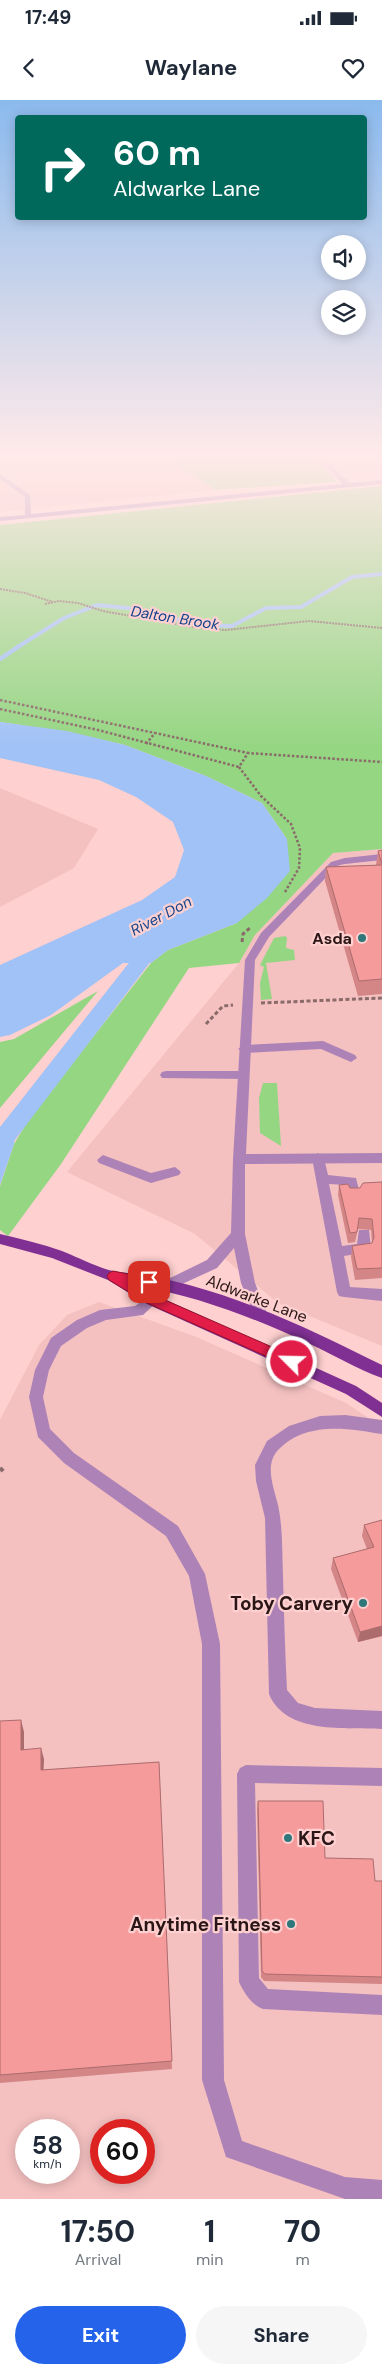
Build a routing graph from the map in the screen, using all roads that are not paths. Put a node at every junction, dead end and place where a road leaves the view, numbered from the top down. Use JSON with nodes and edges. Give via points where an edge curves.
{"nodes":[{"id":1,"x":382,"y":857,"type":"edge"},
{"id":2,"x":244,"y":1049,"type":"junction"},
{"id":3,"x":352,"y":1058,"type":"dead end"},
{"id":4,"x":243,"y":1075,"type":"junction"},
{"id":5,"x":166,"y":1076,"type":"dead end"},
{"id":6,"x":318,"y":1158,"type":"junction"},
{"id":7,"x":382,"y":1158,"type":"edge"},
{"id":8,"x":239,"y":1159,"type":"junction"},
{"id":9,"x":104,"y":1160,"type":"dead end"},
{"id":10,"x":175,"y":1172,"type":"dead end"},
{"id":11,"x":322,"y":1179,"type":"junction"},
{"id":12,"x":354,"y":1194,"type":"edge"},
{"id":13,"x":238,"y":1234,"type":"junction"},
{"id":14,"x":364,"y":1234,"type":"dead end"},
{"id":15,"x":0,"y":1239,"type":"edge"},
{"id":16,"x":336,"y":1252,"type":"junction"},
{"id":17,"x":113,"y":1276,"type":"junction"},
{"id":18,"x":167,"y":1286,"type":"junction"},
{"id":19,"x":382,"y":1294,"type":"edge"},
{"id":20,"x":152,"y":1300,"type":"junction"},
{"id":21,"x":261,"y":1316,"type":"junction"},
{"id":22,"x":382,"y":1372,"type":"edge"},
{"id":23,"x":382,"y":1411,"type":"edge"},
{"id":24,"x":382,"y":1428,"type":"edge"},
{"id":25,"x":382,"y":1720,"type":"edge"},
{"id":26,"x":382,"y":1777,"type":"edge"},
{"id":27,"x":382,"y":2005,"type":"edge"},
{"id":28,"x":382,"y":2191,"type":"edge"}],
"edges":[{"from":1,"to":2,"type":"street","via":[[334,864],[265,934],[250,960]]},
{"from":2,"to":3,"type":"street","via":[[323,1045]]},
{"from":2,"to":4,"type":"street"},
{"from":4,"to":5,"type":"street"},
{"from":4,"to":8,"type":"street"},
{"from":6,"to":7,"type":"street"},
{"from":6,"to":8,"type":"street"},
{"from":6,"to":11,"type":"street"},
{"from":8,"to":13,"type":"street"},
{"from":9,"to":10,"type":"street","via":[[151,1178]]},
{"from":11,"to":12,"type":"street","via":[[352,1181]]},
{"from":11,"to":16,"type":"street"},
{"from":13,"to":18,"type":"street","via":[[212,1264]]},
{"from":13,"to":21,"type":"street","via":[[248,1283]]},
{"from":14,"to":16,"type":"street","via":[[364,1248]]},
{"from":15,"to":17,"type":"main road","name":"Aldwarke Lane","via":[[55,1254]]},
{"from":16,"to":19,"type":"street","via":[[344,1292]]},
{"from":17,"to":18,"type":"main road","name":"Aldwarke Lane"},
{"from":17,"to":20,"type":"main road","name":"Aldwarke Lane"},
{"from":18,"to":21,"type":"main road","name":"Aldwarke Lane"},
{"from":20,"to":23,"type":"main road","name":"Aldwarke Lane","via":[[308,1368],[351,1390]]},
{"from":20,"to":28,"type":"street","via":[[138,1311],[97,1317],[56,1342],[42,1370],[36,1397],[43,1432],[63,1452],[172,1531],[197,1574],[211,1644],[213,2080],[234,2149],[345,2188]]},
{"from":21,"to":22,"type":"main road","name":"Aldwarke Lane","via":[[326,1343]]},
{"from":24,"to":25,"type":"street","via":[[345,1421],[320,1422],[294,1431],[272,1446],[263,1465],[273,1518],[278,1694],[293,1710],[315,1717]]},
{"from":26,"to":27,"type":"street","via":[[246,1774],[249,1982],[263,1999]]}]}
